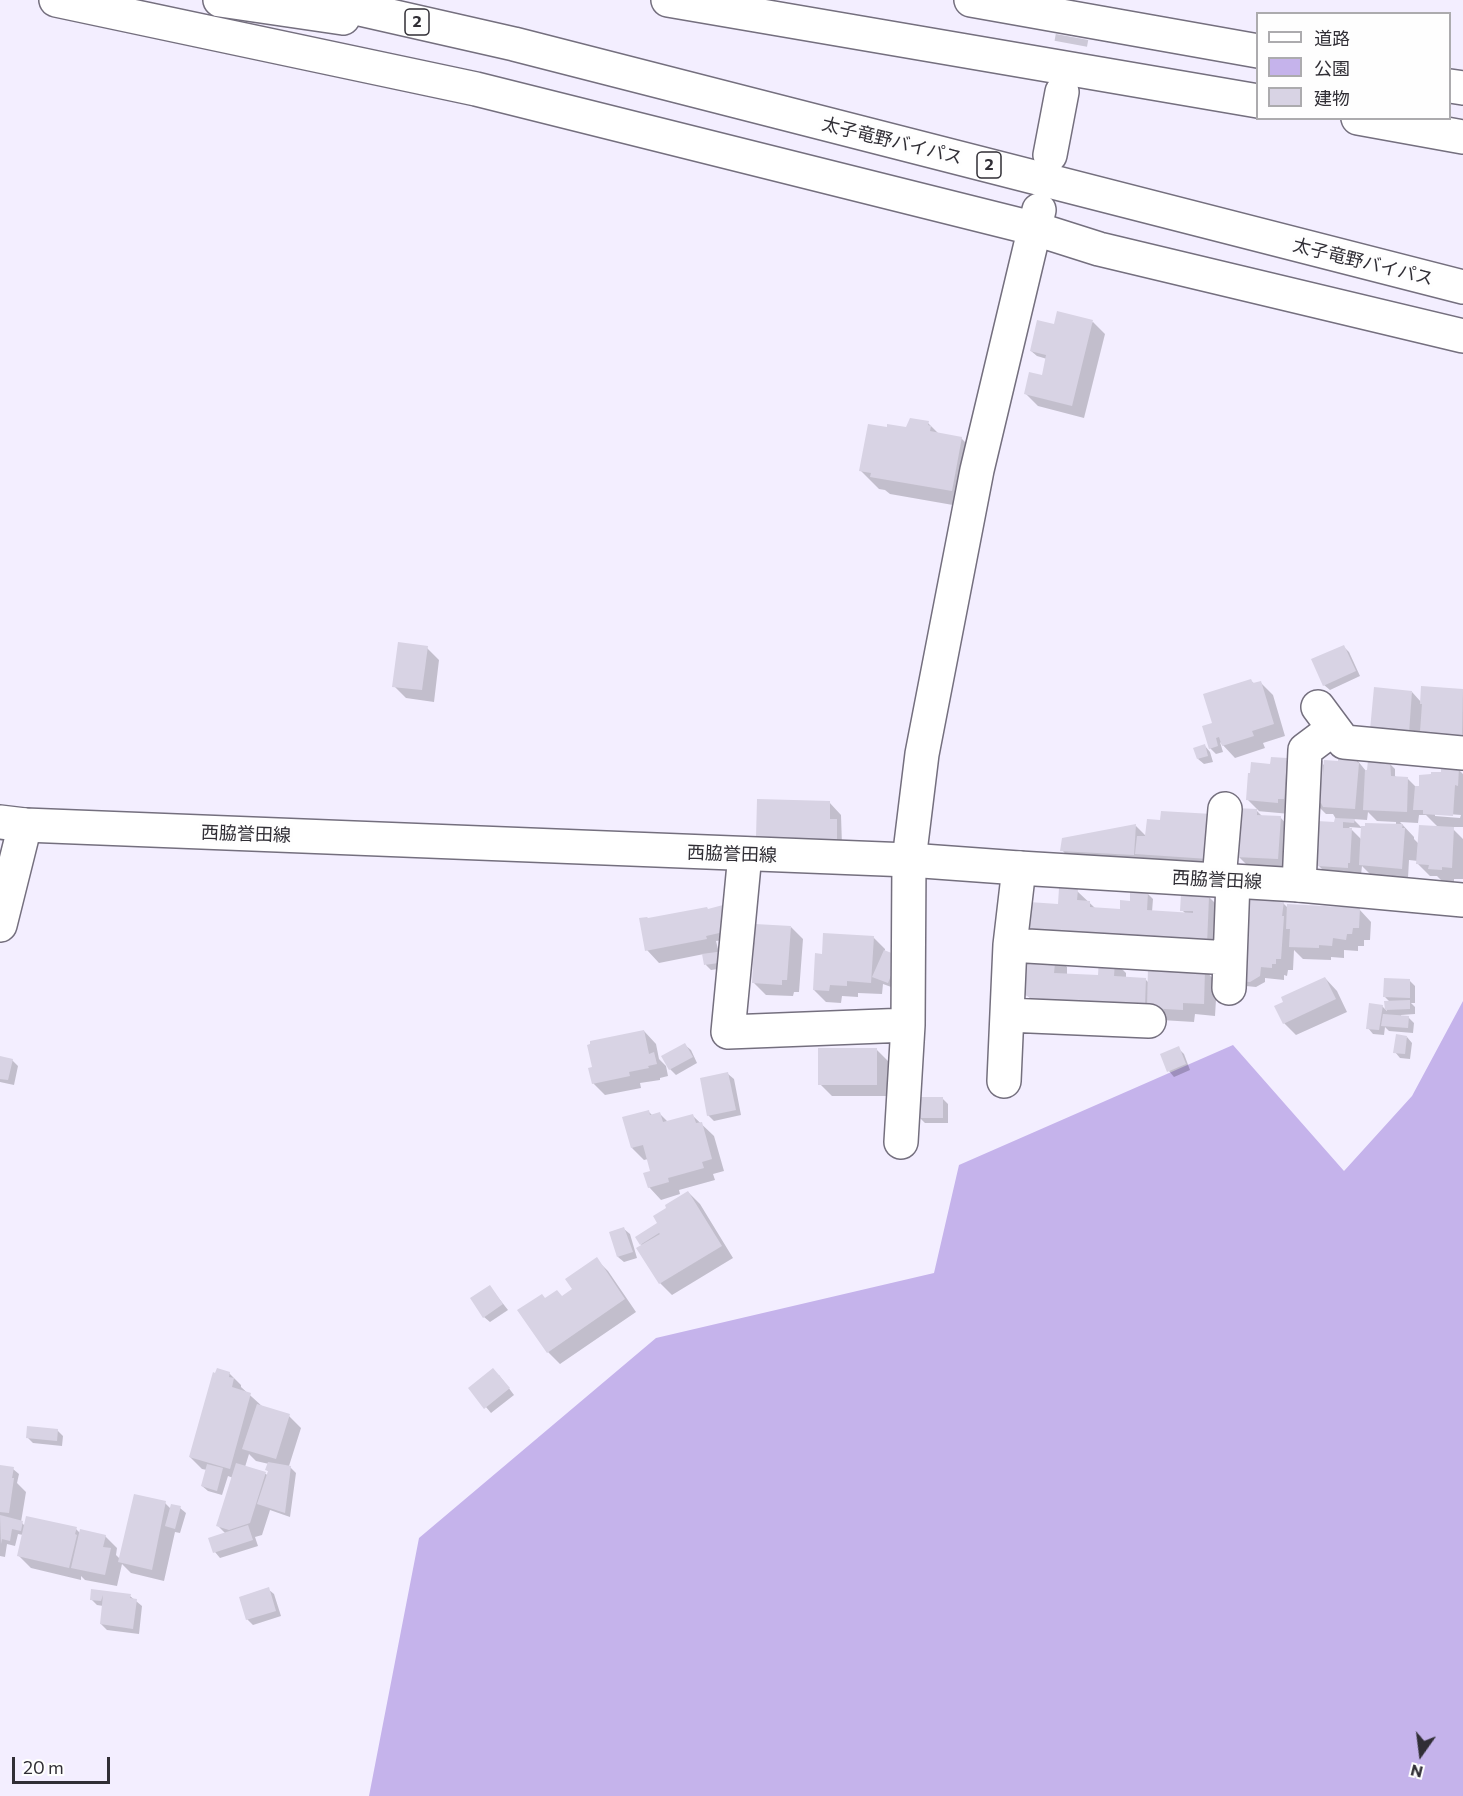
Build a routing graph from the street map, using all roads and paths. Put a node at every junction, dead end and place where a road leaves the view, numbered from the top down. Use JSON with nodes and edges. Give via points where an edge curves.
{"nodes":[{"id":1,"x":56,"y":0,"type":"edge"},
{"id":2,"x":220,"y":0,"type":"edge"},
{"id":3,"x":320,"y":0,"type":"edge"},
{"id":4,"x":668,"y":0,"type":"edge"},
{"id":5,"x":971,"y":0,"type":"edge"},
{"id":6,"x":1076,"y":18,"type":"edge"},
{"id":7,"x":514,"y":44,"type":"junction"},
{"id":8,"x":1256,"y":51,"type":"edge"},
{"id":9,"x":1062,"y":92,"type":"tunnel mouth"},
{"id":10,"x":1256,"y":101,"type":"edge"},
{"id":11,"x":1370,"y":120,"type":"edge"},
{"id":12,"x":1463,"y":136,"type":"edge"},
{"id":13,"x":1050,"y":155,"type":"dead end"},
{"id":14,"x":1038,"y":219,"type":"junction"},
{"id":15,"x":1463,"y":287,"type":"edge"},
{"id":16,"x":1463,"y":336,"type":"edge"},
{"id":17,"x":1463,"y":753,"type":"edge"},
{"id":18,"x":1225,"y":809,"type":"dead end"},
{"id":19,"x":12,"y":823,"type":"edge"},
{"id":20,"x":745,"y":854,"type":"junction"},
{"id":21,"x":909,"y":860,"type":"junction"},
{"id":22,"x":1019,"y":868,"type":"junction"},
{"id":23,"x":1226,"y":880,"type":"junction"},
{"id":24,"x":1299,"y":885,"type":"junction"},
{"id":25,"x":1463,"y":900,"type":"edge"},
{"id":26,"x":0,"y":926,"type":"edge"},
{"id":27,"x":1010,"y":945,"type":"junction"},
{"id":28,"x":1007,"y":1015,"type":"junction"},
{"id":29,"x":1149,"y":1021,"type":"dead end"},
{"id":30,"x":908,"y":1025,"type":"junction"},
{"id":31,"x":1004,"y":1081,"type":"dead end"},
{"id":32,"x":901,"y":1142,"type":"dead end"}],
"edges":[{"from":1,"to":14,"type":"main road","via":[[476,89]]},
{"from":2,"to":7,"type":"main road"},
{"from":3,"to":7,"type":"main road","name":"太子竜野バイパス","number":"2"},
{"from":4,"to":10,"type":"main road"},
{"from":5,"to":6,"type":"main road"},
{"from":6,"to":8,"type":"main road"},
{"from":7,"to":15,"type":"main road","name":"太子竜野バイパス","number":"2"},
{"from":9,"to":13,"type":"main road"},
{"from":11,"to":12,"type":"main road"},
{"from":14,"to":16,"type":"main road","via":[[1099,249]]},
{"from":14,"to":21,"type":"main road","via":[[977,470],[922,754]]},
{"from":17,"to":24,"type":"main road","via":[[1344,742],[1326,718],[1305,750]]},
{"from":18,"to":23,"type":"main road"},
{"from":19,"to":20,"type":"main road","name":"西脇誉田線"},
{"from":19,"to":26,"type":"main road"},
{"from":20,"to":21,"type":"main road","name":"西脇誉田線"},
{"from":20,"to":30,"type":"main road","via":[[728,1032]]},
{"from":21,"to":22,"type":"main road","name":"西脇誉田線"},
{"from":21,"to":30,"type":"main road"},
{"from":22,"to":23,"type":"main road","name":"西脇誉田線"},
{"from":22,"to":27,"type":"main road"},
{"from":23,"to":24,"type":"main road","name":"西脇誉田線"},
{"from":23,"to":27,"type":"main road","via":[[1229,973]]},
{"from":24,"to":25,"type":"main road","name":"西脇誉田線"},
{"from":27,"to":28,"type":"main road"},
{"from":28,"to":29,"type":"main road"},
{"from":28,"to":31,"type":"main road"},
{"from":30,"to":32,"type":"main road"}]}
